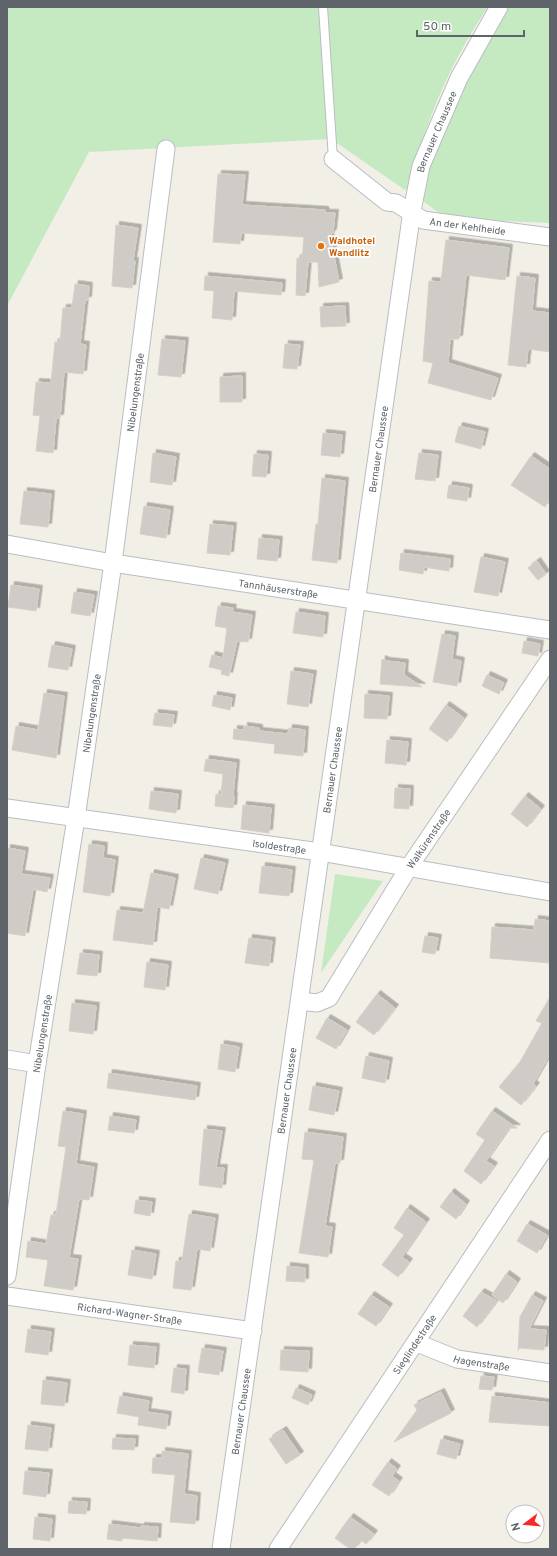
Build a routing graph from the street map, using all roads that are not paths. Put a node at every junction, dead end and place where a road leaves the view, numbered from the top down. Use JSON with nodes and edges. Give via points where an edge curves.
{"nodes":[{"id":1,"x":499,"y":7,"type":"edge"},
{"id":2,"x":323,"y":11,"type":"edge"},
{"id":3,"x":166,"y":149,"type":"dead end"},
{"id":4,"x":333,"y":159,"type":"joint"},
{"id":5,"x":412,"y":211,"type":"junction"},
{"id":6,"x":550,"y":237,"type":"edge"},
{"id":7,"x":7,"y":544,"type":"edge"},
{"id":8,"x":113,"y":563,"type":"junction"},
{"id":9,"x":357,"y":600,"type":"junction"},
{"id":10,"x":550,"y":630,"type":"edge"},
{"id":11,"x":550,"y":659,"type":"edge"},
{"id":12,"x":7,"y":808,"type":"edge"},
{"id":13,"x":76,"y":818,"type":"junction"},
{"id":14,"x":320,"y":852,"type":"junction"},
{"id":15,"x":409,"y":866,"type":"junction"},
{"id":16,"x":550,"y":892,"type":"edge"},
{"id":17,"x":300,"y":1001,"type":"junction"},
{"id":18,"x":7,"y":1059,"type":"edge"},
{"id":19,"x":37,"y":1064,"type":"junction"},
{"id":20,"x":550,"y":1140,"type":"edge"},
{"id":21,"x":7,"y":1276,"type":"edge"},
{"id":22,"x":7,"y":1296,"type":"edge"},
{"id":23,"x":253,"y":1331,"type":"junction"},
{"id":24,"x":417,"y":1343,"type":"junction"},
{"id":25,"x":550,"y":1373,"type":"edge"},
{"id":26,"x":221,"y":1549,"type":"edge"},
{"id":27,"x":278,"y":1549,"type":"edge"}],
"edges":[{"from":1,"to":5,"type":"street","name":"Bernauer Chaussee","via":[[459,78],[421,166]]},
{"from":2,"to":4,"type":"lane"},
{"from":3,"to":8,"type":"street","name":"Nibelungenstraße"},
{"from":4,"to":5,"type":"street","name":"An der Kehlheide","via":[[387,202],[396,203]]},
{"from":5,"to":6,"type":"street","name":"An der Kehlheide","via":[[423,220]]},
{"from":5,"to":9,"type":"street","name":"Bernauer Chaussee"},
{"from":7,"to":8,"type":"street","name":"Tannhäuserstraße"},
{"from":8,"to":9,"type":"street","name":"Tannhäuserstraße"},
{"from":8,"to":13,"type":"street","name":"Nibelungenstraße"},
{"from":9,"to":10,"type":"street","name":"Tannhäuserstraße"},
{"from":9,"to":14,"type":"street","name":"Bernauer Chaussee"},
{"from":11,"to":15,"type":"street","name":"Walkürenstraße"},
{"from":12,"to":13,"type":"street","name":"Isoldestraße"},
{"from":13,"to":14,"type":"street","name":"Isoldestraße"},
{"from":13,"to":19,"type":"street","name":"Nibelungenstraße"},
{"from":14,"to":15,"type":"street","name":"Isoldestraße"},
{"from":14,"to":17,"type":"street","name":"Bernauer Chaussee"},
{"from":15,"to":16,"type":"street","name":"Isoldestraße"},
{"from":15,"to":17,"type":"street","name":"Walkürenstraße","via":[[329,998],[317,1003]]},
{"from":17,"to":23,"type":"street","name":"Bernauer Chaussee"},
{"from":18,"to":19,"type":"street"},
{"from":19,"to":21,"type":"street","name":"Nibelungenstraße"},
{"from":20,"to":24,"type":"street","name":"Sieglindestraße"},
{"from":22,"to":23,"type":"street","name":"Richard-Wagner-Straße"},
{"from":23,"to":26,"type":"street","name":"Bernauer Chaussee"},
{"from":24,"to":25,"type":"street","name":"Hagenstraße","via":[[457,1359]]},
{"from":24,"to":27,"type":"street","name":"Sieglindestraße"}]}
